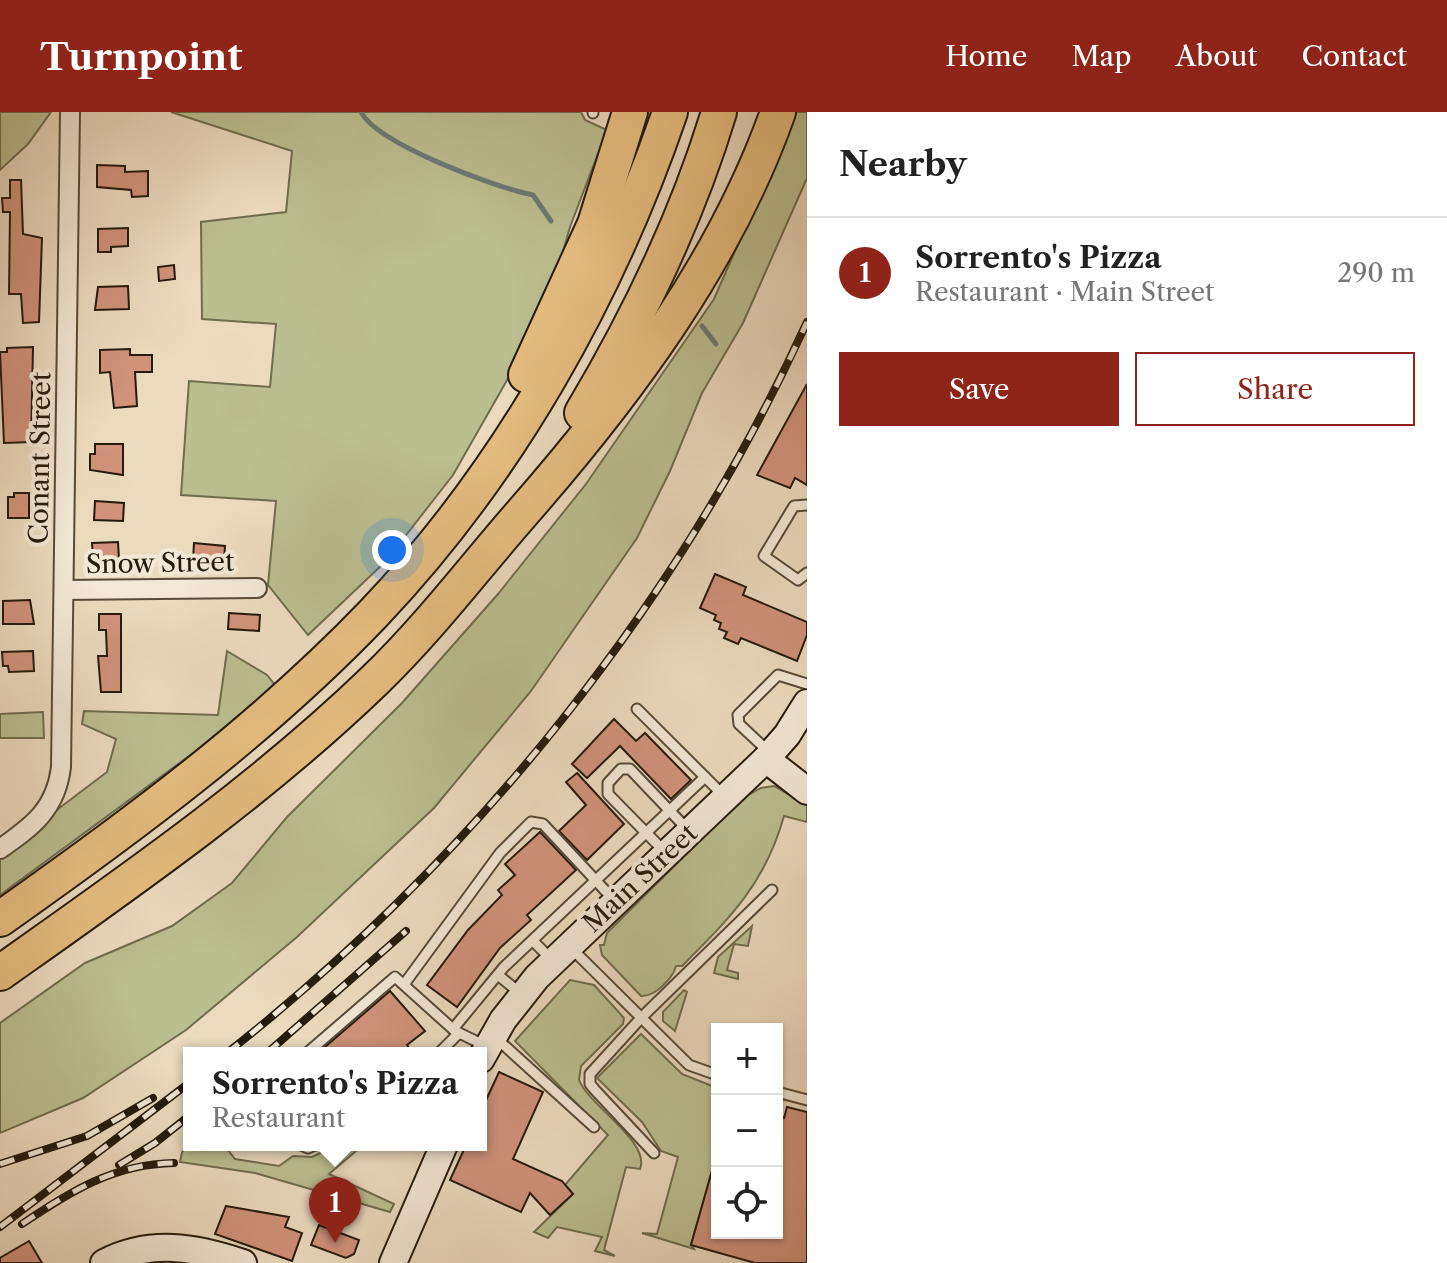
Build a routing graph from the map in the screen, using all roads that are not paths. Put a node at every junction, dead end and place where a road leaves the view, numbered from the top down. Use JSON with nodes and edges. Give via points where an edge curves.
{"nodes":[{"id":1,"x":70,"y":112,"type":"edge"},
{"id":2,"x":630,"y":112,"type":"edge"},
{"id":3,"x":670,"y":112,"type":"edge"},
{"id":4,"x":719,"y":112,"type":"edge"},
{"id":5,"x":778,"y":112,"type":"edge"},
{"id":6,"x":807,"y":505,"type":"edge"},
{"id":7,"x":485,"y":556,"type":"junction"},
{"id":8,"x":807,"y":573,"type":"edge"},
{"id":9,"x":257,"y":588,"type":"dead end"},
{"id":10,"x":64,"y":590,"type":"junction"},
{"id":11,"x":385,"y":600,"type":"junction"},
{"id":12,"x":807,"y":684,"type":"edge"},
{"id":13,"x":807,"y":703,"type":"edge"},
{"id":14,"x":637,"y":709,"type":"dead end"},
{"id":15,"x":769,"y":756,"type":"junction"},
{"id":16,"x":705,"y":777,"type":"junction"},
{"id":17,"x":807,"y":791,"type":"edge"},
{"id":18,"x":725,"y":797,"type":"junction"},
{"id":19,"x":670,"y":810,"type":"junction"},
{"id":20,"x":690,"y":831,"type":"junction"},
{"id":21,"x":646,"y":833,"type":"junction"},
{"id":22,"x":0,"y":849,"type":"edge"},
{"id":23,"x":666,"y":854,"type":"junction"},
{"id":24,"x":596,"y":881,"type":"junction"},
{"id":25,"x":772,"y":890,"type":"dead end"},
{"id":26,"x":616,"y":901,"type":"junction"},
{"id":27,"x":0,"y":919,"type":"edge"},
{"id":28,"x":533,"y":941,"type":"junction"},
{"id":29,"x":561,"y":953,"type":"junction"},
{"id":30,"x":0,"y":973,"type":"edge"},
{"id":31,"x":498,"y":975,"type":"junction"},
{"id":32,"x":405,"y":983,"type":"junction"},
{"id":33,"x":522,"y":995,"type":"junction"},
{"id":34,"x":641,"y":1018,"type":"junction"},
{"id":35,"x":456,"y":1031,"type":"junction"},
{"id":36,"x":314,"y":1047,"type":"edge"},
{"id":37,"x":444,"y":1047,"type":"edge"},
{"id":38,"x":487,"y":1047,"type":"edge"},
{"id":39,"x":711,"y":1073,"type":"edge"},
{"id":40,"x":783,"y":1094,"type":"edge"},
{"id":41,"x":807,"y":1100,"type":"edge"},
{"id":42,"x":594,"y":1127,"type":"dead end"},
{"id":43,"x":441,"y":1151,"type":"edge"},
{"id":44,"x":654,"y":1153,"type":"dead end"},
{"id":45,"x":104,"y":1263,"type":"edge"},
{"id":46,"x":243,"y":1263,"type":"edge"},
{"id":47,"x":393,"y":1263,"type":"edge"}],
"edges":[{"from":1,"to":10,"type":"street","name":"Conant Street"},
{"from":2,"to":11,"type":"highway","via":[[595,224],[534,360],[471,470]]},
{"from":3,"to":11,"type":"highway","via":[[621,238],[557,363],[478,487]]},
{"from":4,"to":7,"type":"highway","via":[[673,235],[627,333],[574,426]]},
{"from":5,"to":7,"type":"highway","via":[[731,218],[656,345]]},
{"from":6,"to":8,"type":"lane","via":[[794,506],[764,556],[798,580]]},
{"from":7,"to":30,"type":"highway","via":[[378,678],[319,732],[197,834]]},
{"from":9,"to":10,"type":"street","name":"Snow Street"},
{"from":10,"to":22,"type":"street","name":"Conant Street","via":[[62,755],[52,803]]},
{"from":11,"to":27,"type":"highway","via":[[183,787]]},
{"from":12,"to":15,"type":"lane","via":[[778,675],[738,715],[739,724]]},
{"from":13,"to":15,"type":"main road","name":"Main Street"},
{"from":14,"to":16,"type":"lane"},
{"from":15,"to":17,"type":"main road"},
{"from":15,"to":18,"type":"main road","name":"Main Street"},
{"from":16,"to":18,"type":"lane"},
{"from":16,"to":19,"type":"lane"},
{"from":18,"to":20,"type":"main road","name":"Main Street"},
{"from":19,"to":20,"type":"lane"},
{"from":19,"to":21,"type":"lane"},
{"from":19,"to":21,"type":"lane","via":[[630,769],[621,769],[605,789]]},
{"from":20,"to":23,"type":"main road","name":"Main Street"},
{"from":21,"to":23,"type":"lane"},
{"from":21,"to":24,"type":"lane"},
{"from":23,"to":26,"type":"main road","name":"Main Street"},
{"from":24,"to":26,"type":"lane"},
{"from":24,"to":28,"type":"lane"},
{"from":24,"to":32,"type":"lane","via":[[548,829],[531,822],[500,853]]},
{"from":25,"to":34,"type":"lane"},
{"from":26,"to":29,"type":"main road","name":"Main Street"},
{"from":28,"to":29,"type":"lane"},
{"from":28,"to":31,"type":"lane"},
{"from":29,"to":33,"type":"main road","name":"Main Street"},
{"from":29,"to":34,"type":"lane"},
{"from":31,"to":33,"type":"lane"},
{"from":31,"to":35,"type":"lane"},
{"from":32,"to":35,"type":"lane"},
{"from":32,"to":36,"type":"lane","via":[[395,977]]},
{"from":33,"to":38,"type":"main road","name":"Main Street"},
{"from":34,"to":39,"type":"lane","via":[[689,1065]]},
{"from":34,"to":44,"type":"lane","via":[[593,1068],[589,1079]]},
{"from":35,"to":37,"type":"lane"},
{"from":35,"to":38,"type":"lane"},
{"from":38,"to":42,"type":"lane"},
{"from":40,"to":41,"type":"lane"},
{"from":43,"to":47,"type":"main road"},
{"from":45,"to":46,"type":"main road","via":[[137,1250],[167,1247]]}]}
